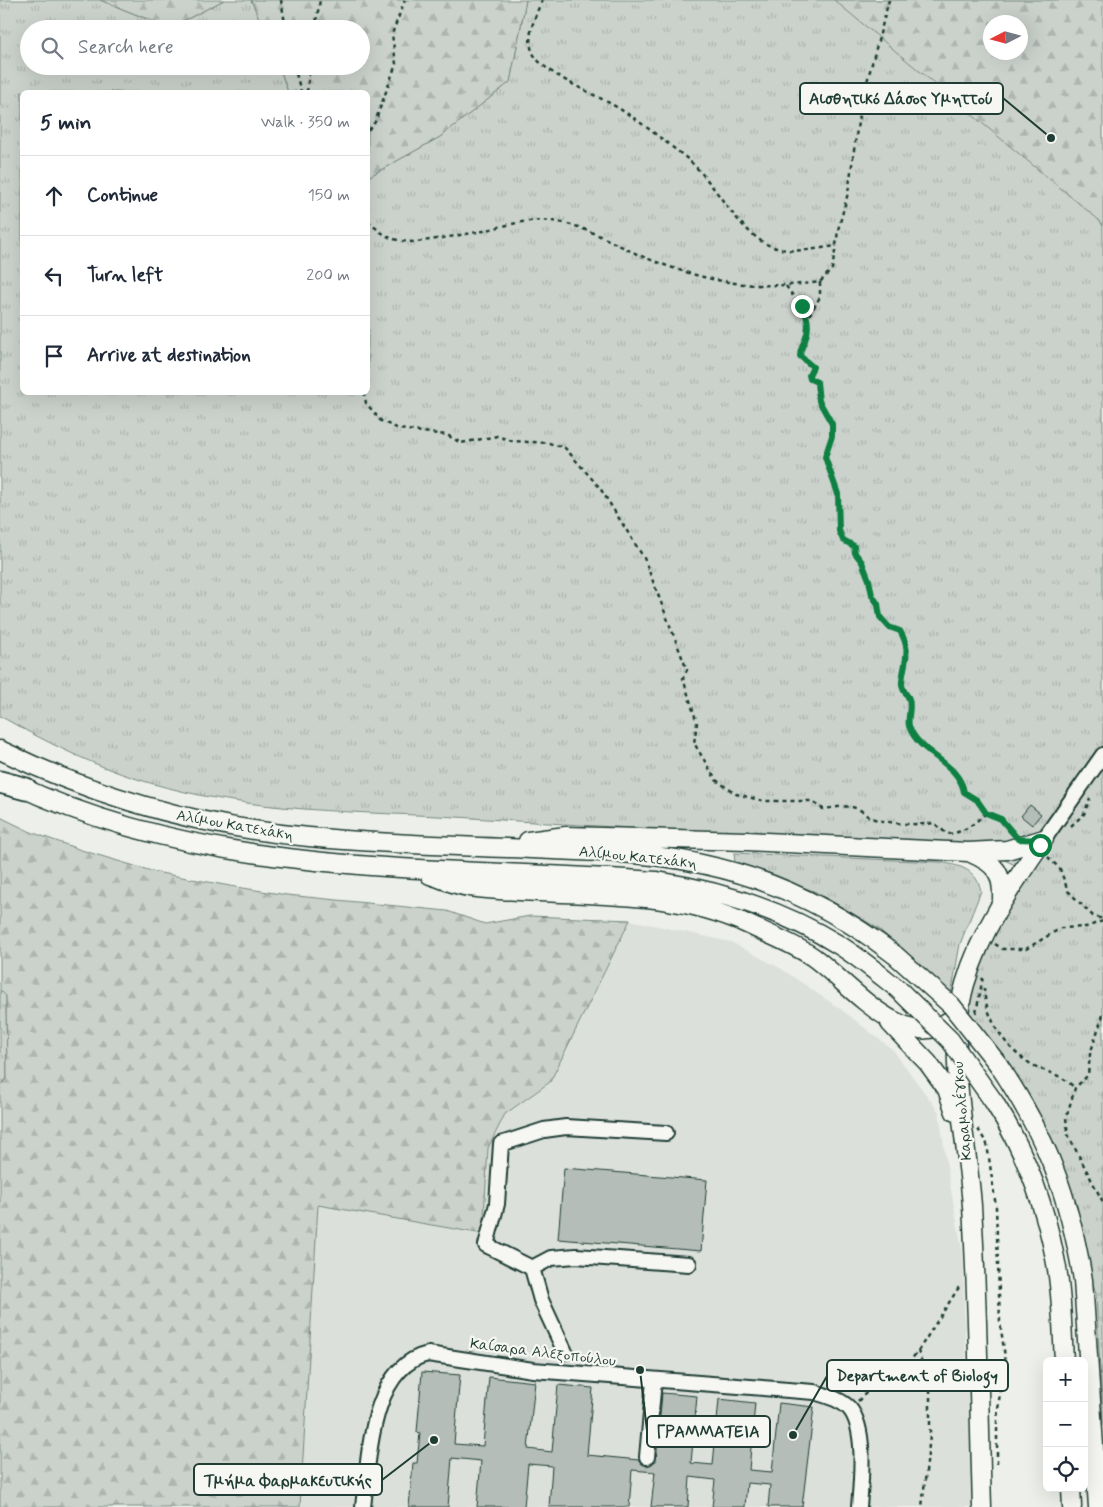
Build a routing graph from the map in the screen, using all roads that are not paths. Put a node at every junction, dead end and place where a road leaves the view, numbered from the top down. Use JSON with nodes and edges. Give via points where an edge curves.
{"nodes":[{"id":1,"x":0,"y":750,"type":"edge"},
{"id":2,"x":1103,"y":755,"type":"edge"},
{"id":3,"x":0,"y":777,"type":"edge"},
{"id":4,"x":0,"y":782,"type":"edge"},
{"id":5,"x":26,"y":789,"type":"junction"},
{"id":6,"x":478,"y":847,"type":"junction"},
{"id":7,"x":1045,"y":847,"type":"junction"},
{"id":8,"x":968,"y":852,"type":"junction"},
{"id":9,"x":403,"y":867,"type":"junction"},
{"id":10,"x":1002,"y":900,"type":"junction"},
{"id":11,"x":878,"y":1010,"type":"junction"},
{"id":12,"x":967,"y":1015,"type":"junction"},
{"id":13,"x":971,"y":1132,"type":"junction"},
{"id":14,"x":666,"y":1133,"type":"dead end"},
{"id":15,"x":689,"y":1264,"type":"dead end"},
{"id":16,"x":532,"y":1268,"type":"junction"},
{"id":17,"x":565,"y":1352,"type":"dead end"},
{"id":18,"x":1064,"y":1357,"type":"edge"},
{"id":19,"x":654,"y":1380,"type":"junction"},
{"id":20,"x":646,"y":1458,"type":"dead end"},
{"id":21,"x":1071,"y":1492,"type":"edge"},
{"id":22,"x":363,"y":1507,"type":"edge"},
{"id":23,"x":859,"y":1507,"type":"edge"},
{"id":24,"x":982,"y":1507,"type":"edge"},
{"id":25,"x":1072,"y":1507,"type":"edge"},
{"id":26,"x":1098,"y":1507,"type":"edge"}],
"edges":[{"from":1,"to":6,"type":"main road","name":"Αλίμου Κατεχάκη","via":[[102,794],[178,816],[308,837]]},
{"from":2,"to":7,"type":"street","name":"Καραμολέγκου"},
{"from":3,"to":5,"type":"main road","name":"Αλίμου Κατεχάκη"},
{"from":4,"to":5,"type":"highway"},
{"from":5,"to":9,"type":"main road","name":"Αλίμου Κατεχάκη","via":[[96,818],[170,839],[308,862]]},
{"from":6,"to":8,"type":"main road","via":[[566,836]]},
{"from":6,"to":26,"type":"main road","name":"Αλίμου Κατεχάκη","bridge":true,"via":[[623,854],[707,865],[758,880],[807,900],[852,924],[895,955],[951,1005],[998,1064],[1028,1110],[1050,1155],[1066,1203],[1083,1280]]},
{"from":7,"to":8,"type":"main road"},
{"from":7,"to":10,"type":"main road","name":"Καραμολέγκου"},
{"from":8,"to":10,"type":"main road","via":[[989,862],[998,872]]},
{"from":9,"to":11,"type":"main road","via":[[468,887],[636,898],[722,913],[812,956]]},
{"from":9,"to":18,"type":"main road","name":"Αλίμου Κατεχάκη","bridge":true,"via":[[604,877],[703,889],[758,906],[818,933],[860,959],[898,988],[950,1040],[994,1102],[1017,1143],[1044,1213],[1059,1282]]},
{"from":10,"to":12,"type":"main road","name":"Καραμολέγκου","via":[[973,961]]},
{"from":11,"to":12,"type":"main road","via":[[904,1027],[921,1030],[941,1027]]},
{"from":11,"to":13,"type":"main road","via":[[928,1063]]},
{"from":12,"to":13,"type":"main road","name":"Καραμολέγκου","via":[[957,1058]]},
{"from":13,"to":24,"type":"main road","name":"Καραμολέγκου"},
{"from":14,"to":16,"type":"street","via":[[566,1127],[544,1130],[501,1144],[497,1204],[486,1245]]},
{"from":15,"to":16,"type":"street","via":[[576,1256],[551,1258]]},
{"from":16,"to":17,"type":"street","via":[[541,1300]]},
{"from":19,"to":20,"type":"street"},
{"from":19,"to":22,"type":"street","name":"Καίσαρα Αλεξοπούλου","via":[[533,1370],[428,1354],[412,1359],[387,1388],[375,1418]]},
{"from":19,"to":23,"type":"street","name":"Καίσαρα Αλεξοπούλου","via":[[814,1392],[832,1397],[852,1413],[861,1458]]},
{"from":21,"to":25,"type":"main road"}]}
